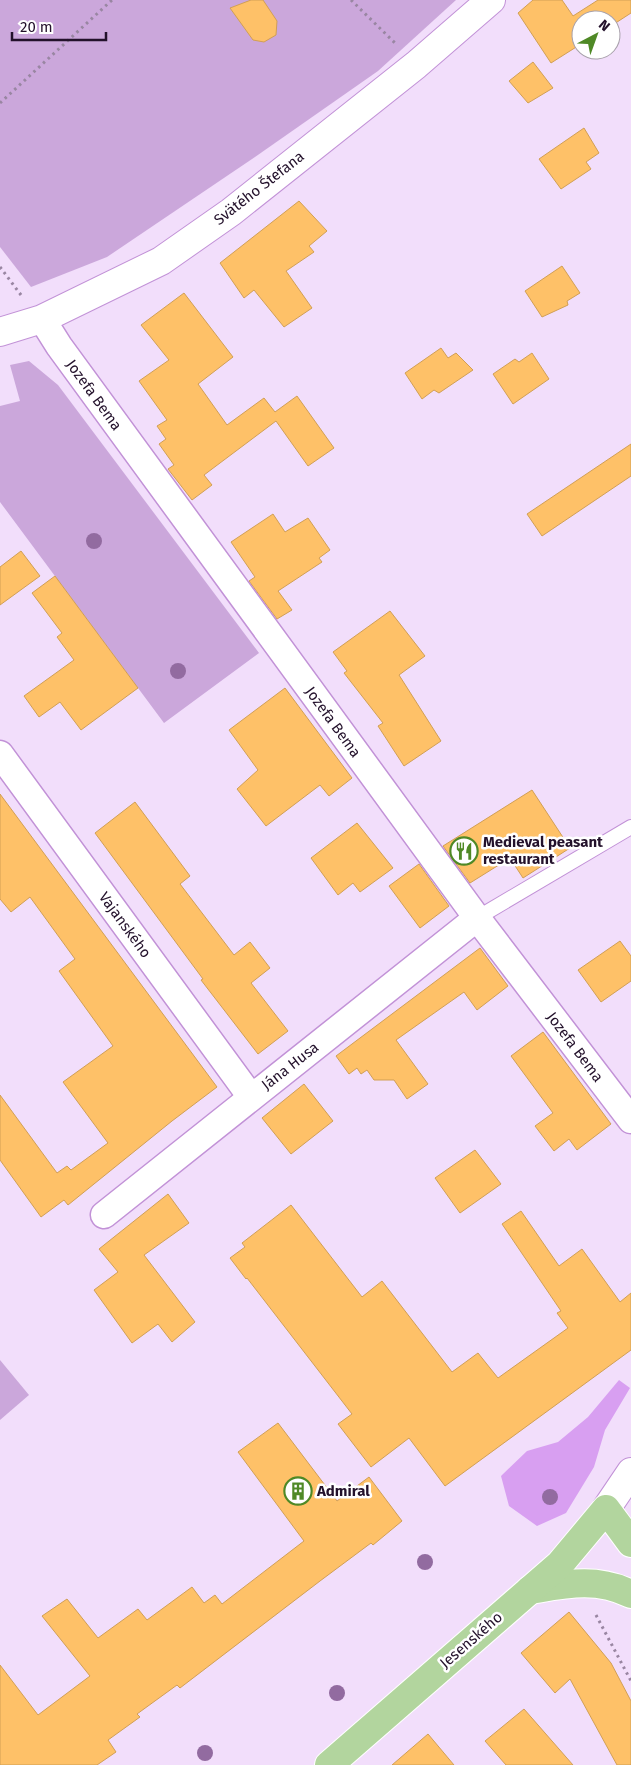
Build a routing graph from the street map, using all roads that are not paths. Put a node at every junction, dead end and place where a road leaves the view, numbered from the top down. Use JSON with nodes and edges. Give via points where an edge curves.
{"nodes":[{"id":1,"x":491,"y":0,"type":"edge"},
{"id":2,"x":42,"y":319,"type":"junction"},
{"id":3,"x":0,"y":332,"type":"edge"},
{"id":4,"x":0,"y":754,"type":"edge"},
{"id":5,"x":631,"y":827,"type":"edge"},
{"id":6,"x":477,"y":918,"type":"junction"},
{"id":7,"x":251,"y":1097,"type":"junction"},
{"id":8,"x":631,"y":1120,"type":"edge"},
{"id":9,"x":104,"y":1214,"type":"dead end"},
{"id":10,"x":631,"y":1472,"type":"edge"},
{"id":11,"x":606,"y":1509,"type":"junction"},
{"id":12,"x":631,"y":1543,"type":"edge"},
{"id":13,"x":530,"y":1590,"type":"junction"},
{"id":14,"x":631,"y":1594,"type":"edge"},
{"id":15,"x":329,"y":1765,"type":"edge"}],
"edges":[{"from":1,"to":2,"type":"street","name":"Svätého Štefana","via":[[416,65],[231,212],[161,261]]},
{"from":2,"to":3,"type":"street","name":"Svätého Štefana"},
{"from":2,"to":6,"type":"street","name":"Jozefa Bema"},
{"from":4,"to":7,"type":"street","name":"Vajanského"},
{"from":5,"to":6,"type":"lane"},
{"from":6,"to":7,"type":"street","name":"Jána Husa"},
{"from":6,"to":8,"type":"street","name":"Jozefa Bema"},
{"from":7,"to":9,"type":"street","name":"Jána Husa"},
{"from":10,"to":11,"type":"street"},
{"from":11,"to":12,"type":"main road"},
{"from":11,"to":13,"type":"main road","name":"Jesenského","via":[[560,1564]]},
{"from":13,"to":14,"type":"main road","via":[[574,1582],[619,1588]]},
{"from":13,"to":15,"type":"main road","name":"Jesenského"}]}
